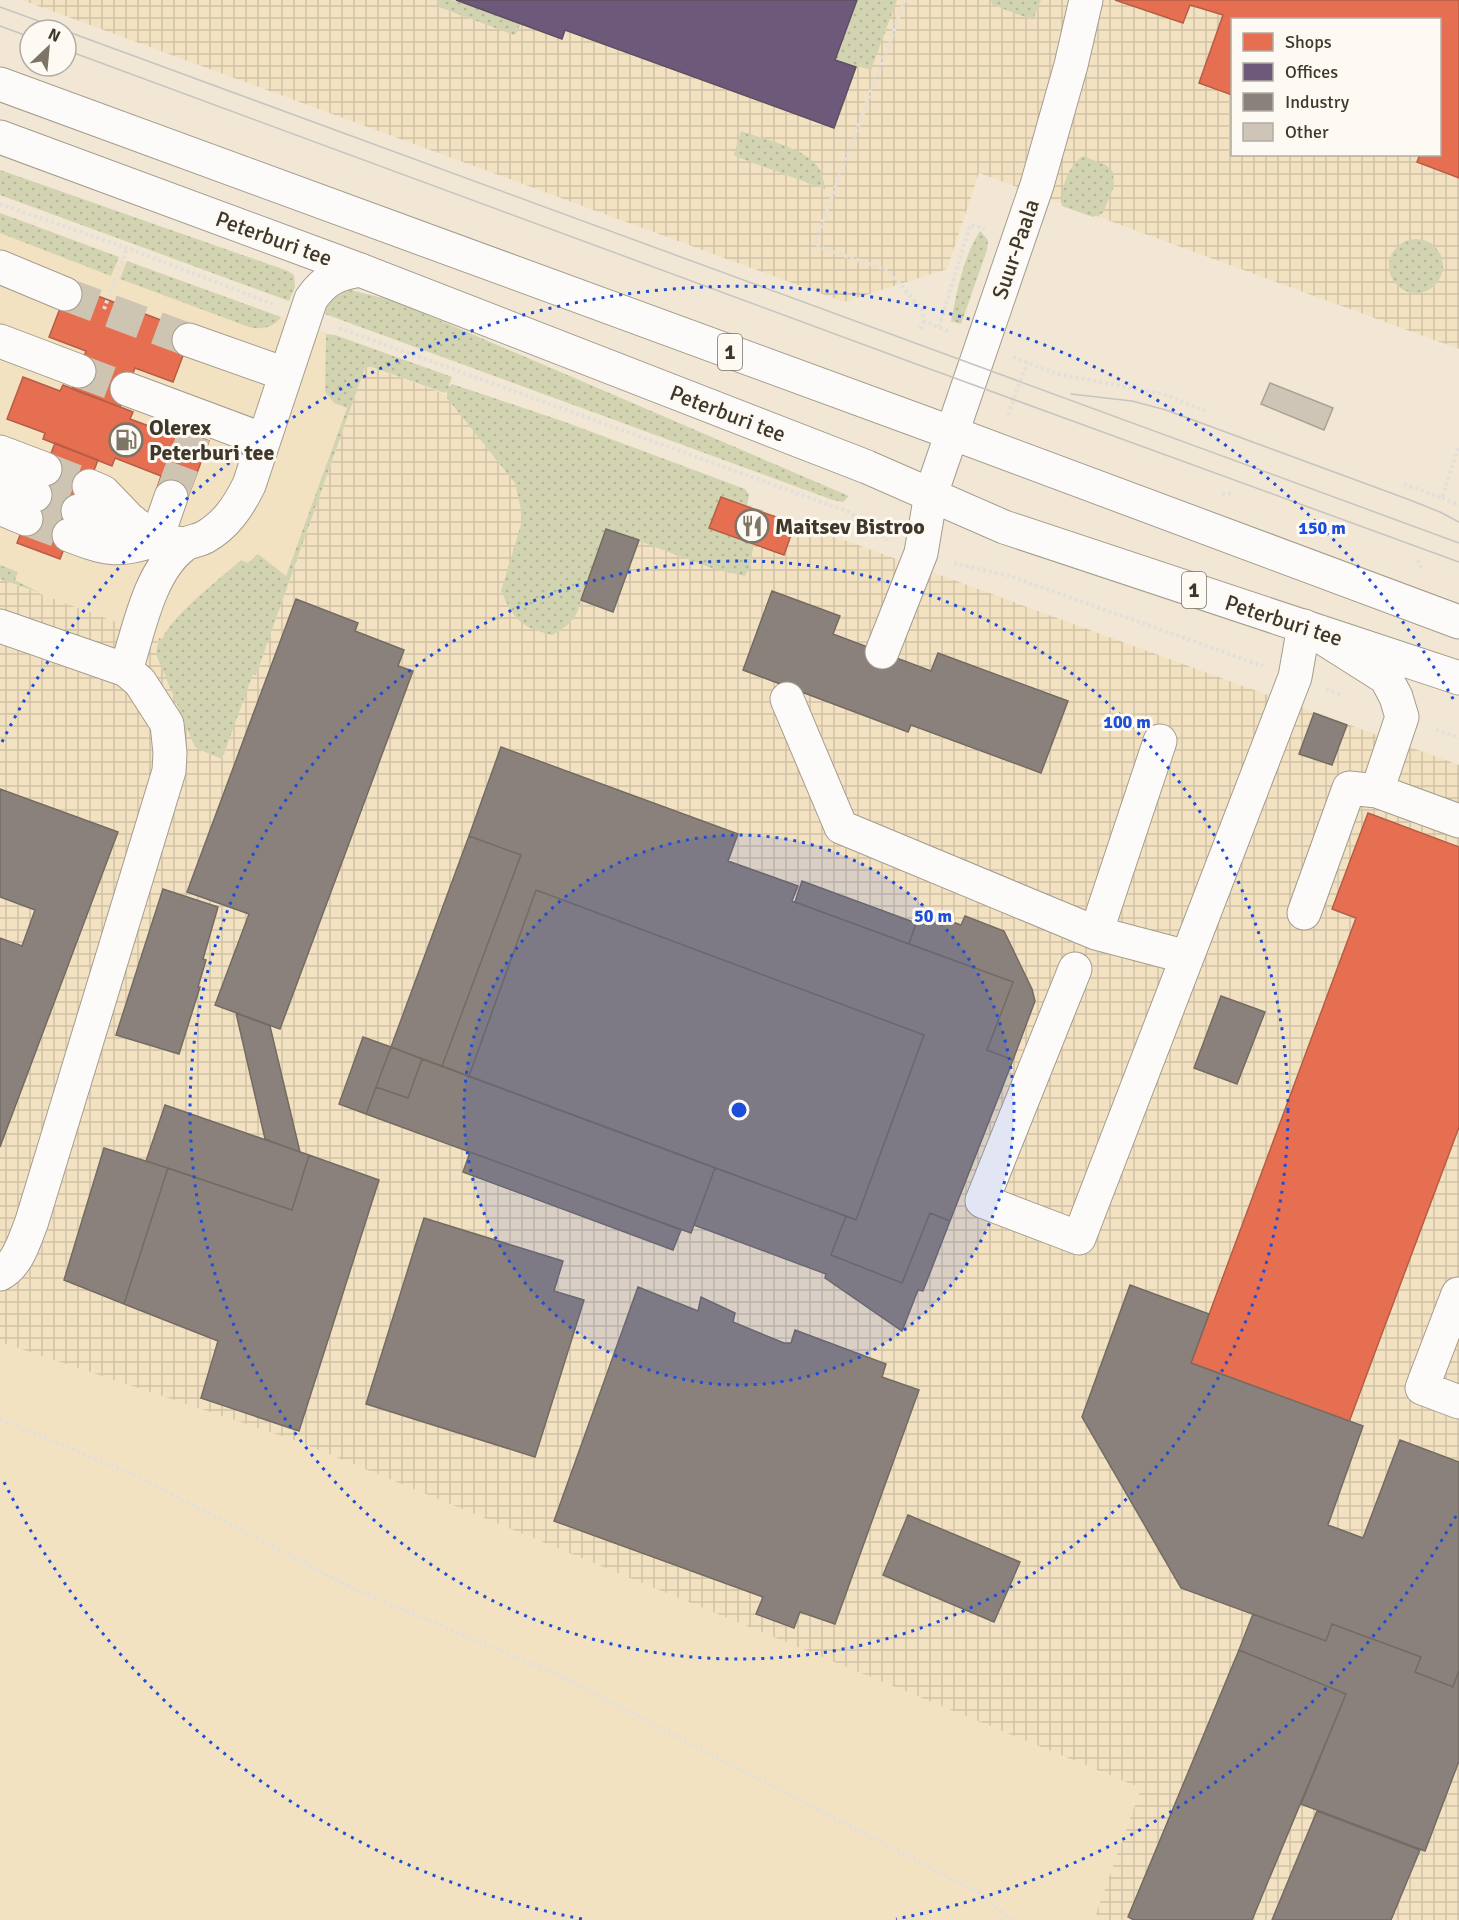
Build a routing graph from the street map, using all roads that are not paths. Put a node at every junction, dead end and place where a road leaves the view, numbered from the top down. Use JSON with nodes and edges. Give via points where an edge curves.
{"nodes":[{"id":1,"x":1086,"y":0,"type":"edge"},
{"id":2,"x":0,"y":84,"type":"edge"},
{"id":3,"x":0,"y":137,"type":"edge"},
{"id":4,"x":0,"y":267,"type":"edge"},
{"id":5,"x":360,"y":270,"type":"junction"},
{"id":6,"x":65,"y":294,"type":"tunnel mouth"},
{"id":7,"x":189,"y":340,"type":"tunnel mouth"},
{"id":8,"x":0,"y":341,"type":"edge"},
{"id":9,"x":79,"y":371,"type":"tunnel mouth"},
{"id":10,"x":285,"y":374,"type":"junction"},
{"id":11,"x":127,"y":389,"type":"tunnel mouth"},
{"id":12,"x":952,"y":433,"type":"junction"},
{"id":13,"x":264,"y":440,"type":"junction"},
{"id":14,"x":0,"y":452,"type":"edge"},
{"id":15,"x":0,"y":481,"type":"edge"},
{"id":16,"x":931,"y":494,"type":"junction"},
{"id":17,"x":171,"y":497,"type":"tunnel mouth"},
{"id":18,"x":27,"y":498,"type":"edge"},
{"id":19,"x":170,"y":542,"type":"junction"},
{"id":20,"x":1459,"y":622,"type":"edge"},
{"id":21,"x":0,"y":626,"type":"edge"},
{"id":22,"x":1304,"y":626,"type":"junction"},
{"id":23,"x":882,"y":652,"type":"dead end"},
{"id":24,"x":126,"y":670,"type":"junction"},
{"id":25,"x":1459,"y":678,"type":"edge"},
{"id":26,"x":787,"y":699,"type":"dead end"},
{"id":27,"x":1160,"y":741,"type":"dead end"},
{"id":28,"x":1377,"y":791,"type":"junction"},
{"id":29,"x":1459,"y":821,"type":"edge"},
{"id":30,"x":1304,"y":913,"type":"dead end"},
{"id":31,"x":1096,"y":933,"type":"junction"},
{"id":32,"x":1187,"y":957,"type":"junction"},
{"id":33,"x":1075,"y":969,"type":"dead end"},
{"id":34,"x":0,"y":1274,"type":"edge"},
{"id":35,"x":1459,"y":1293,"type":"edge"},
{"id":36,"x":1459,"y":1402,"type":"edge"}],
"edges":[{"from":1,"to":12,"type":"main road","name":"Suur-Paala","via":[[1037,185]]},
{"from":2,"to":12,"type":"main road","number":"1"},
{"from":3,"to":5,"type":"main road","name":"Peterburi tee","number":"1"},
{"from":4,"to":6,"type":"main road"},
{"from":5,"to":10,"type":"main road","via":[[333,277],[311,299]]},
{"from":5,"to":16,"type":"main road","name":"Peterburi tee","number":"1"},
{"from":7,"to":10,"type":"main road"},
{"from":8,"to":9,"type":"main road"},
{"from":10,"to":13,"type":"main road"},
{"from":11,"to":13,"type":"main road","via":[[198,426]]},
{"from":12,"to":16,"type":"main road","name":"Suur-Paala"},
{"from":12,"to":20,"type":"main road","number":"1"},
{"from":13,"to":19,"type":"main road","via":[[249,485],[223,524],[203,539]]},
{"from":14,"to":18,"type":"main road"},
{"from":15,"to":18,"type":"main road"},
{"from":16,"to":22,"type":"main road","name":"Peterburi tee","number":"1","via":[[1004,527]]},
{"from":16,"to":23,"type":"main road","name":"Suur-Paala","via":[[921,554]]},
{"from":17,"to":19,"type":"main road"},
{"from":19,"to":19,"type":"main road","via":[[129,549],[105,548],[79,511],[103,492],[129,519]]},
{"from":19,"to":24,"type":"main road"},
{"from":21,"to":24,"type":"main road"},
{"from":22,"to":25,"type":"main road","name":"Peterburi tee","number":"1"},
{"from":22,"to":28,"type":"main road","via":[[1386,678],[1396,697],[1402,717]]},
{"from":22,"to":32,"type":"main road","via":[[1294,677]]},
{"from":24,"to":34,"type":"main road","via":[[140,682],[167,724],[170,753],[166,787],[32,1221],[21,1250]]},
{"from":26,"to":31,"type":"main road","via":[[841,827]]},
{"from":27,"to":31,"type":"main road"},
{"from":28,"to":29,"type":"main road"},
{"from":28,"to":30,"type":"main road","via":[[1349,788]]},
{"from":31,"to":32,"type":"main road"},
{"from":32,"to":33,"type":"main road","via":[[1079,1238],[982,1201]]},
{"from":35,"to":36,"type":"main road","via":[[1422,1389]]}]}
